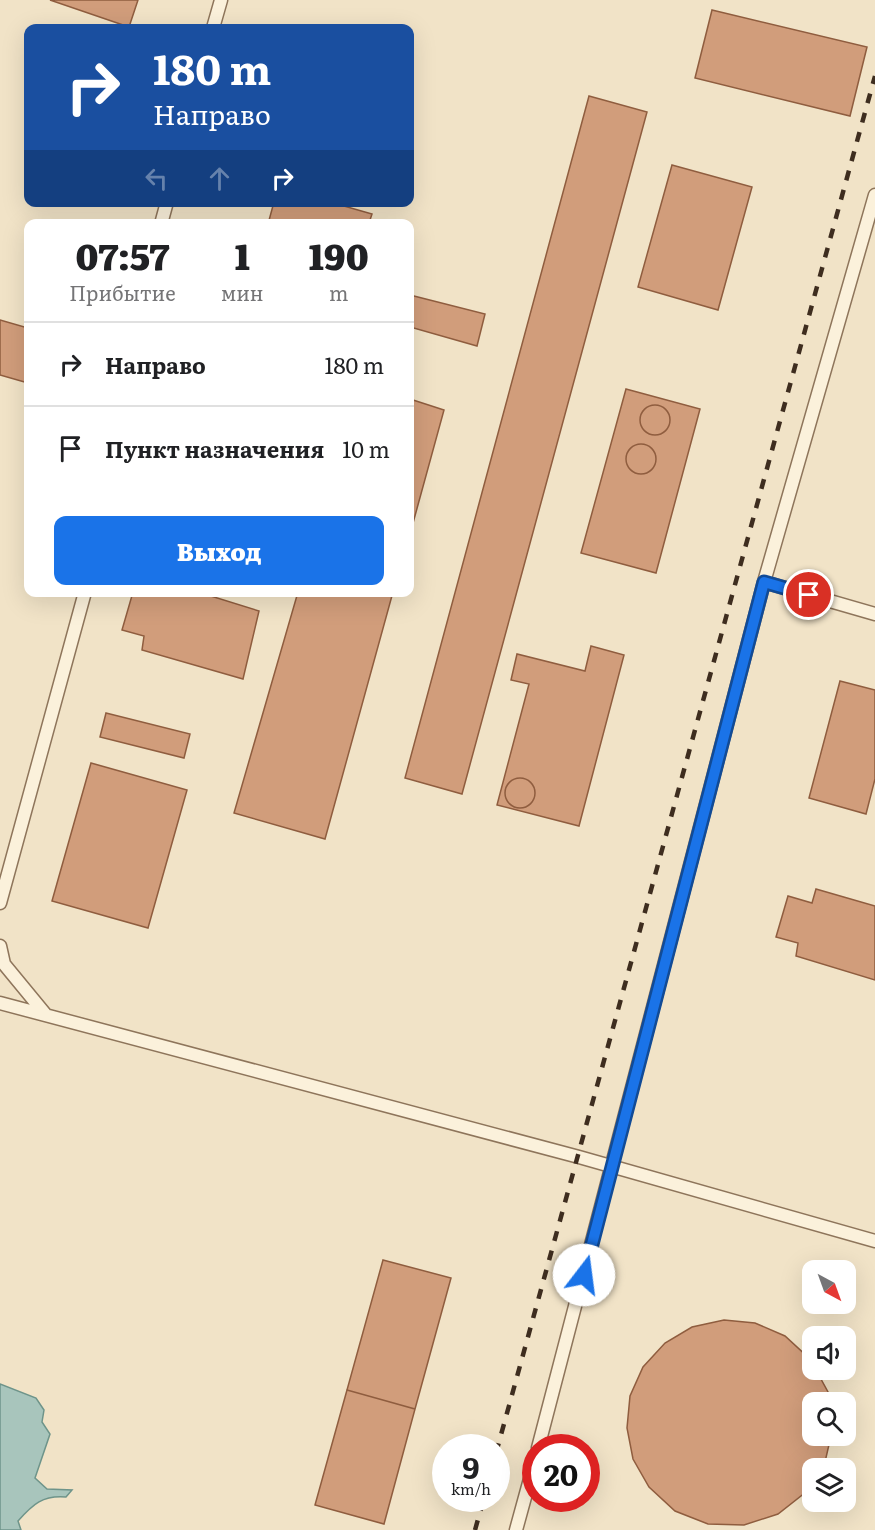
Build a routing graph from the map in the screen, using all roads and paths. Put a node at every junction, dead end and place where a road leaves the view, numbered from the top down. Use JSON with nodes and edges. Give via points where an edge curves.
{"nodes":[{"id":1,"x":221,"y":0,"type":"edge"},
{"id":2,"x":214,"y":24,"type":"edge"},
{"id":3,"x":875,"y":195,"type":"edge"},
{"id":4,"x":764,"y":582,"type":"junction"},
{"id":5,"x":84,"y":597,"type":"edge"},
{"id":6,"x":875,"y":614,"type":"edge"},
{"id":7,"x":0,"y":903,"type":"edge"},
{"id":8,"x":0,"y":946,"type":"edge"},
{"id":9,"x":0,"y":1003,"type":"edge"},
{"id":10,"x":46,"y":1015,"type":"junction"},
{"id":11,"x":613,"y":1167,"type":"junction"},
{"id":12,"x":875,"y":1241,"type":"edge"},
{"id":13,"x":542,"y":1434,"type":"edge"},
{"id":14,"x":522,"y":1508,"type":"edge"},
{"id":15,"x":516,"y":1530,"type":"edge"}],
"edges":[{"from":1,"to":2,"type":"lane"},
{"from":3,"to":4,"type":"lane"},
{"from":4,"to":6,"type":"lane"},
{"from":4,"to":11,"type":"lane"},
{"from":5,"to":7,"type":"lane"},
{"from":8,"to":10,"type":"lane","via":[[4,964]]},
{"from":9,"to":10,"type":"lane"},
{"from":10,"to":11,"type":"lane"},
{"from":11,"to":12,"type":"lane"},
{"from":11,"to":13,"type":"lane"},
{"from":14,"to":15,"type":"lane"}]}
